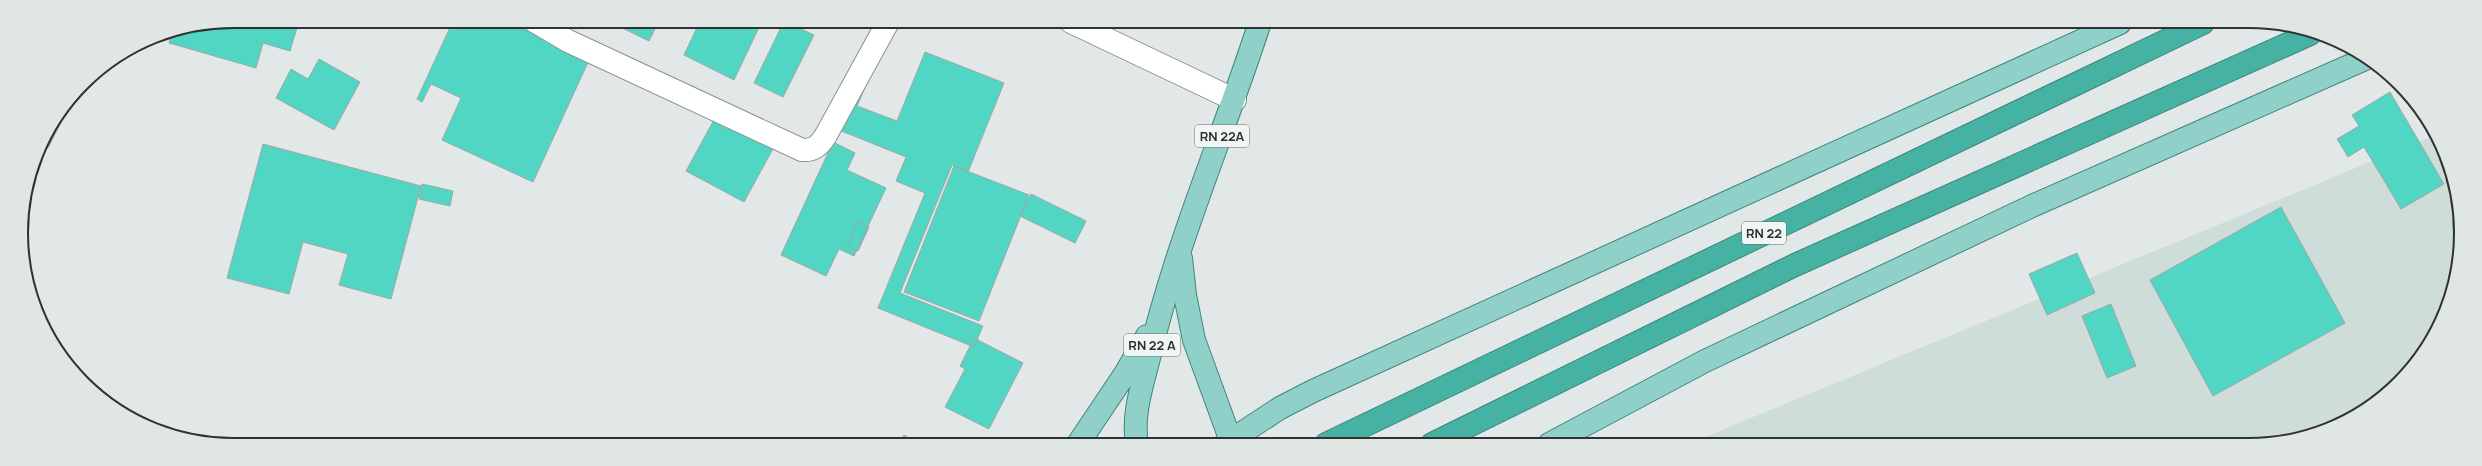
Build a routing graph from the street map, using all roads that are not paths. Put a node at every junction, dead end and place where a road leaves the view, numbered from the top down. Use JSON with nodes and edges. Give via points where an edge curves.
{"nodes":[{"id":1,"x":546,"y":28,"type":"edge"},
{"id":2,"x":885,"y":28,"type":"edge"},
{"id":3,"x":1084,"y":28,"type":"edge"},
{"id":4,"x":1258,"y":28,"type":"edge"},
{"id":5,"x":2109,"y":28,"type":"edge"},
{"id":6,"x":2193,"y":28,"type":"edge"},
{"id":7,"x":2305,"y":36,"type":"edge"},
{"id":8,"x":2360,"y":61,"type":"edge"},
{"id":9,"x":1235,"y":100,"type":"junction"},
{"id":10,"x":1180,"y":249,"type":"junction"},
{"id":11,"x":1161,"y":310,"type":"junction"},
{"id":12,"x":1082,"y":438,"type":"edge"},
{"id":13,"x":1136,"y":438,"type":"edge"},
{"id":14,"x":1227,"y":438,"type":"edge"},
{"id":15,"x":1236,"y":438,"type":"edge"},
{"id":16,"x":1338,"y":438,"type":"edge"},
{"id":17,"x":1444,"y":438,"type":"edge"},
{"id":18,"x":1560,"y":438,"type":"edge"}],
"edges":[{"from":1,"to":2,"type":"street","via":[[568,41],[802,150],[809,150],[822,143]]},
{"from":3,"to":9,"type":"street"},
{"from":4,"to":9,"type":"main road","number":"RN 22A"},
{"from":5,"to":15,"type":"main road","via":[[1313,391],[1280,408]]},
{"from":6,"to":16,"type":"highway","number":"RN 22"},
{"from":7,"to":17,"type":"highway","via":[[1795,265]]},
{"from":8,"to":18,"type":"main road","via":[[2003,220],[1705,361]]},
{"from":9,"to":10,"type":"main road","number":"RN 22A"},
{"from":10,"to":11,"type":"main road","number":"RN 22 A"},
{"from":10,"to":14,"type":"main road","via":[[1185,295],[1194,340]]},
{"from":11,"to":12,"type":"main road","via":[[1125,374]]},
{"from":11,"to":13,"type":"main road","number":"RN 22 A","via":[[1137,406]]}]}
